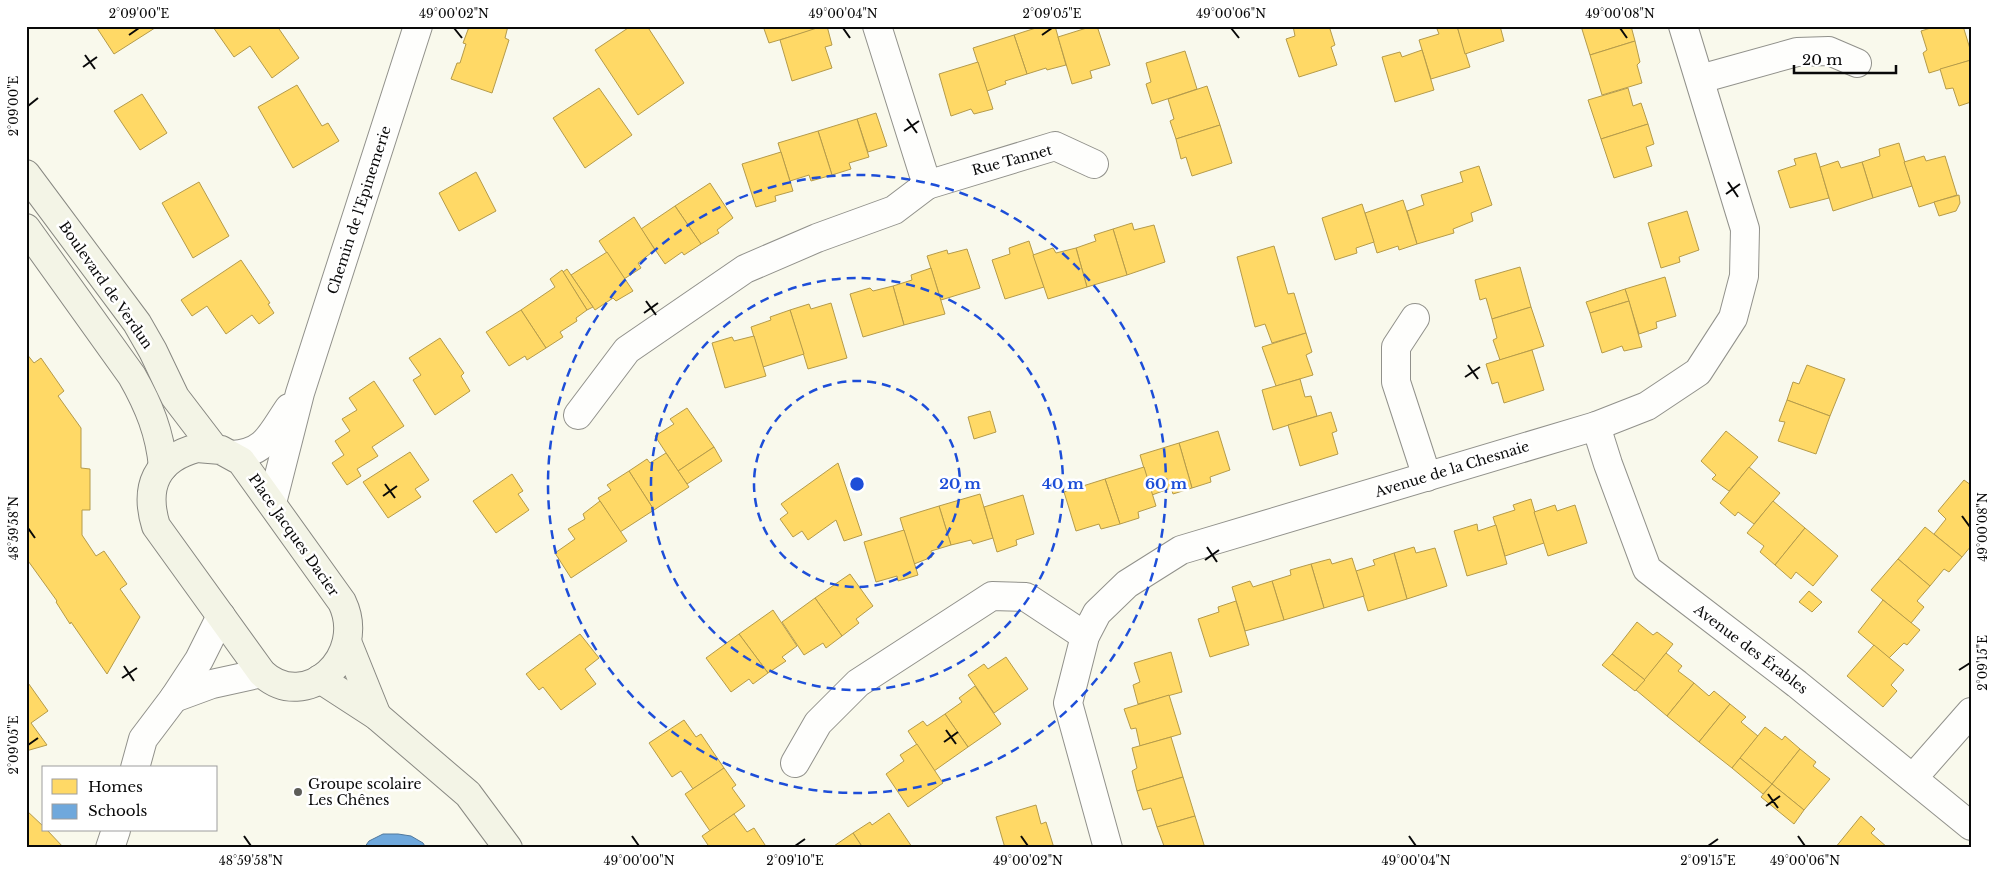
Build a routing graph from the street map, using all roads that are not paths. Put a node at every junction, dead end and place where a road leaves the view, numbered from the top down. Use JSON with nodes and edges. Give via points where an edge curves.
{"nodes":[{"id":1,"x":418,"y":26,"type":"edge"},
{"id":2,"x":877,"y":26,"type":"edge"},
{"id":3,"x":1683,"y":26,"type":"edge"},
{"id":4,"x":1857,"y":63,"type":"dead end"},
{"id":5,"x":1700,"y":79,"type":"junction"},
{"id":6,"x":1094,"y":164,"type":"dead end"},
{"id":7,"x":26,"y":174,"type":"edge"},
{"id":8,"x":927,"y":185,"type":"junction"},
{"id":9,"x":58,"y":217,"type":"junction"},
{"id":10,"x":28,"y":234,"type":"edge"},
{"id":11,"x":1415,"y":318,"type":"dead end"},
{"id":12,"x":300,"y":393,"type":"junction"},
{"id":13,"x":578,"y":415,"type":"dead end"},
{"id":14,"x":1596,"y":426,"type":"junction"},
{"id":15,"x":223,"y":452,"type":"junction"},
{"id":16,"x":163,"y":467,"type":"junction"},
{"id":17,"x":1427,"y":477,"type":"junction"},
{"id":18,"x":272,"y":503,"type":"junction"},
{"id":19,"x":221,"y":616,"type":"junction"},
{"id":20,"x":1085,"y":636,"type":"junction"},
{"id":21,"x":348,"y":644,"type":"junction"},
{"id":22,"x":262,"y":673,"type":"junction"},
{"id":23,"x":320,"y":679,"type":"junction"},
{"id":24,"x":174,"y":698,"type":"junction"},
{"id":25,"x":1971,"y":712,"type":"edge"},
{"id":26,"x":377,"y":716,"type":"junction"},
{"id":27,"x":795,"y":763,"type":"dead end"},
{"id":28,"x":136,"y":766,"type":"edge"},
{"id":29,"x":1914,"y":778,"type":"junction"},
{"id":30,"x":1971,"y":826,"type":"edge"},
{"id":31,"x":115,"y":832,"type":"edge"},
{"id":32,"x":110,"y":848,"type":"edge"},
{"id":33,"x":508,"y":848,"type":"edge"},
{"id":34,"x":1108,"y":848,"type":"edge"}],
"edges":[{"from":1,"to":12,"type":"street","name":"Chemin de l'Epinemerie"},
{"from":2,"to":8,"type":"street"},
{"from":3,"to":5,"type":"street","name":"Avenue de la Chesnaie"},
{"from":4,"to":5,"type":"street","via":[[1829,51],[1797,52]]},
{"from":5,"to":14,"type":"street","name":"Avenue de la Chesnaie","via":[[1745,229],[1744,276],[1733,318],[1698,372],[1647,406]]},
{"from":6,"to":8,"type":"street","name":"Rue Tannet","via":[[1055,146]]},
{"from":7,"to":9,"type":"main road","name":"Boulevard de Verdun"},
{"from":8,"to":13,"type":"street","via":[[894,210],[817,238],[745,270],[627,350]]},
{"from":9,"to":10,"type":"street"},
{"from":9,"to":15,"type":"main road","name":"Boulevard de Verdun","via":[[136,323],[175,397]]},
{"from":10,"to":16,"type":"main road","via":[[132,376],[151,412],[161,445]]},
{"from":11,"to":17,"type":"street","via":[[1396,347],[1396,382]]},
{"from":12,"to":15,"type":"street","name":"Chemin de l'Epinemerie","via":[[259,448],[246,454]]},
{"from":12,"to":18,"type":"street","name":"Chemin de l'Epinemerie"},
{"from":14,"to":17,"type":"street","name":"Avenue de la Chesnaie"},
{"from":14,"to":29,"type":"street","name":"Avenue des Érables","via":[[1647,569]]},
{"from":15,"to":16,"type":"main road","via":[[197,448],[185,451]]},
{"from":15,"to":18,"type":"main road","name":"Place Jacques Dacier","via":[[248,469]]},
{"from":16,"to":19,"type":"main road","via":[[151,493],[151,510],[156,526]]},
{"from":17,"to":20,"type":"street","name":"Avenue de la Chesnaie","via":[[1181,550],[1127,584],[1097,613]]},
{"from":18,"to":21,"type":"main road","name":"Place Jacques Dacier","via":[[342,602],[349,627]]},
{"from":19,"to":22,"type":"main road"},
{"from":19,"to":24,"type":"street","via":[[199,660]]},
{"from":20,"to":27,"type":"street","via":[[1026,596],[992,596],[858,683],[818,723]]},
{"from":20,"to":34,"type":"street","name":"Avenue de la Chesnaie","via":[[1068,703]]},
{"from":21,"to":23,"type":"main road","via":[[337,665]]},
{"from":21,"to":26,"type":"main road"},
{"from":22,"to":23,"type":"main road","via":[[274,683],[291,686]]},
{"from":22,"to":24,"type":"street","via":[[212,684]]},
{"from":23,"to":26,"type":"main road"},
{"from":24,"to":28,"type":"street","via":[[143,739]]},
{"from":25,"to":29,"type":"street"},
{"from":26,"to":33,"type":"main road","via":[[468,794]]},
{"from":29,"to":30,"type":"street","name":"Avenue des Érables"},
{"from":31,"to":32,"type":"street"}]}
